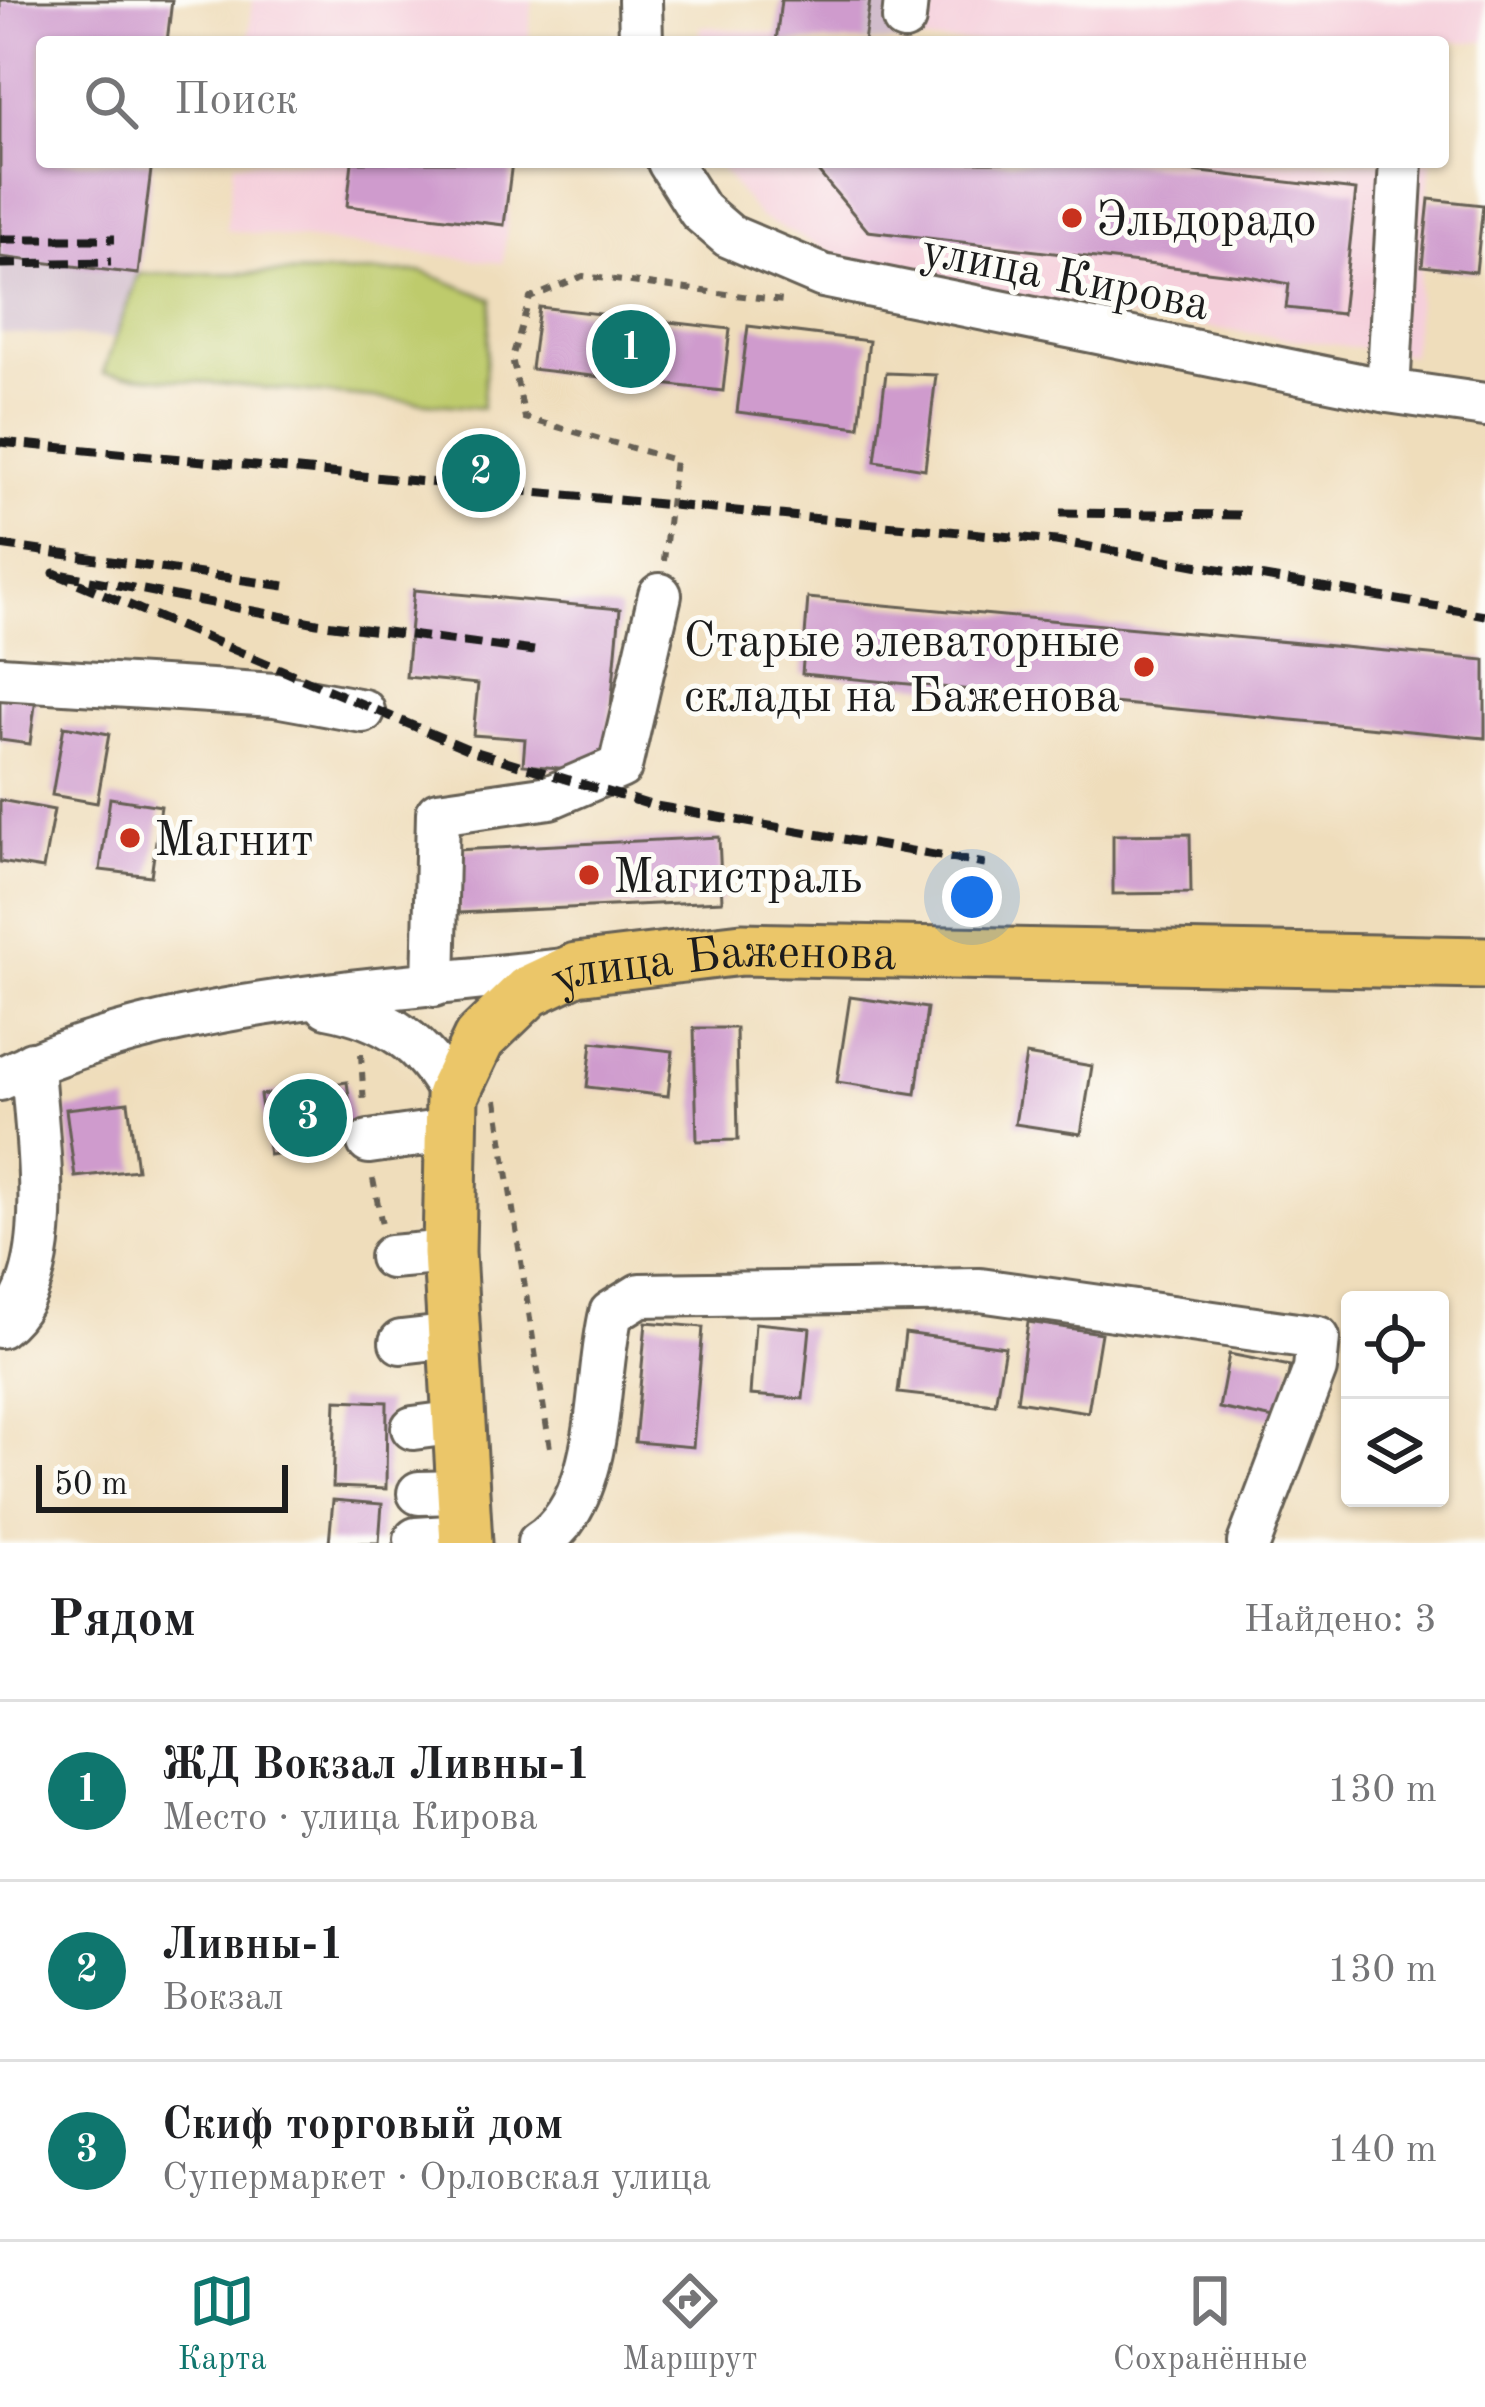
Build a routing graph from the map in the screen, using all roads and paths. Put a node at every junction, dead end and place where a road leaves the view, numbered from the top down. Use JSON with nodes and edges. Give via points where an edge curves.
{"nodes":[{"id":1,"x":640,"y":0,"type":"edge"},
{"id":2,"x":641,"y":36,"type":"edge"},
{"id":3,"x":673,"y":168,"type":"edge"},
{"id":4,"x":1401,"y":168,"type":"edge"},
{"id":5,"x":797,"y":303,"type":"dead end"},
{"id":6,"x":1388,"y":391,"type":"junction"},
{"id":7,"x":1485,"y":405,"type":"edge"},
{"id":8,"x":660,"y":595,"type":"joint"},
{"id":9,"x":0,"y":678,"type":"edge"},
{"id":10,"x":363,"y":712,"type":"dead end"},
{"id":11,"x":1485,"y":963,"type":"edge"},
{"id":12,"x":576,"y":969,"type":"junction"},
{"id":13,"x":434,"y":985,"type":"junction"},
{"id":14,"x":297,"y":1000,"type":"junction"},
{"id":15,"x":364,"y":1044,"type":"dead end"},
{"id":16,"x":16,"y":1071,"type":"edge"},
{"id":17,"x":452,"y":1113,"type":"junction"},
{"id":18,"x":369,"y":1142,"type":"junction"},
{"id":19,"x":449,"y":1252,"type":"junction"},
{"id":20,"x":391,"y":1257,"type":"joint"},
{"id":21,"x":0,"y":1326,"type":"edge"},
{"id":22,"x":454,"y":1336,"type":"junction"},
{"id":23,"x":401,"y":1342,"type":"dead end"},
{"id":24,"x":551,"y":1461,"type":"dead end"},
{"id":25,"x":446,"y":1521,"type":"edge"},
{"id":26,"x":539,"y":1543,"type":"edge"},
{"id":27,"x":1249,"y":1543,"type":"edge"}],
"edges":[{"from":1,"to":2,"type":"street"},
{"from":3,"to":6,"type":"street","name":"улица Кирова","via":[[700,211],[729,236],[823,276]]},
{"from":4,"to":6,"type":"street"},
{"from":5,"to":8,"type":"path","via":[[583,276],[530,298],[512,358],[525,418],[675,460]]},
{"from":6,"to":7,"type":"street","name":"улица Кирова"},
{"from":8,"to":13,"type":"street","via":[[620,767],[550,797],[437,813]]},
{"from":9,"to":10,"type":"street","via":[[275,695]]},
{"from":11,"to":12,"type":"main road","name":"улица Баженова","via":[[742,950]]},
{"from":12,"to":13,"type":"street"},
{"from":12,"to":17,"type":"main road","name":"улица Баженова","via":[[499,1016],[470,1054]]},
{"from":13,"to":14,"type":"street"},
{"from":14,"to":16,"type":"street","via":[[174,1022]]},
{"from":14,"to":17,"type":"street","via":[[390,1025],[423,1051]]},
{"from":15,"to":18,"type":"path","via":[[358,1066]]},
{"from":16,"to":21,"type":"street","via":[[38,1240],[24,1305]]},
{"from":17,"to":18,"type":"street"},
{"from":17,"to":19,"type":"main road"},
{"from":17,"to":24,"type":"path","via":[[496,1098]]},
{"from":18,"to":20,"type":"path"},
{"from":19,"to":20,"type":"street"},
{"from":19,"to":22,"type":"main road"},
{"from":22,"to":23,"type":"street"},
{"from":22,"to":25,"type":"main road","via":[[436,1425]]},
{"from":26,"to":27,"type":"street","via":[[562,1528],[586,1473],[610,1312],[640,1295],[980,1290],[1318,1338],[1315,1369]]}]}
